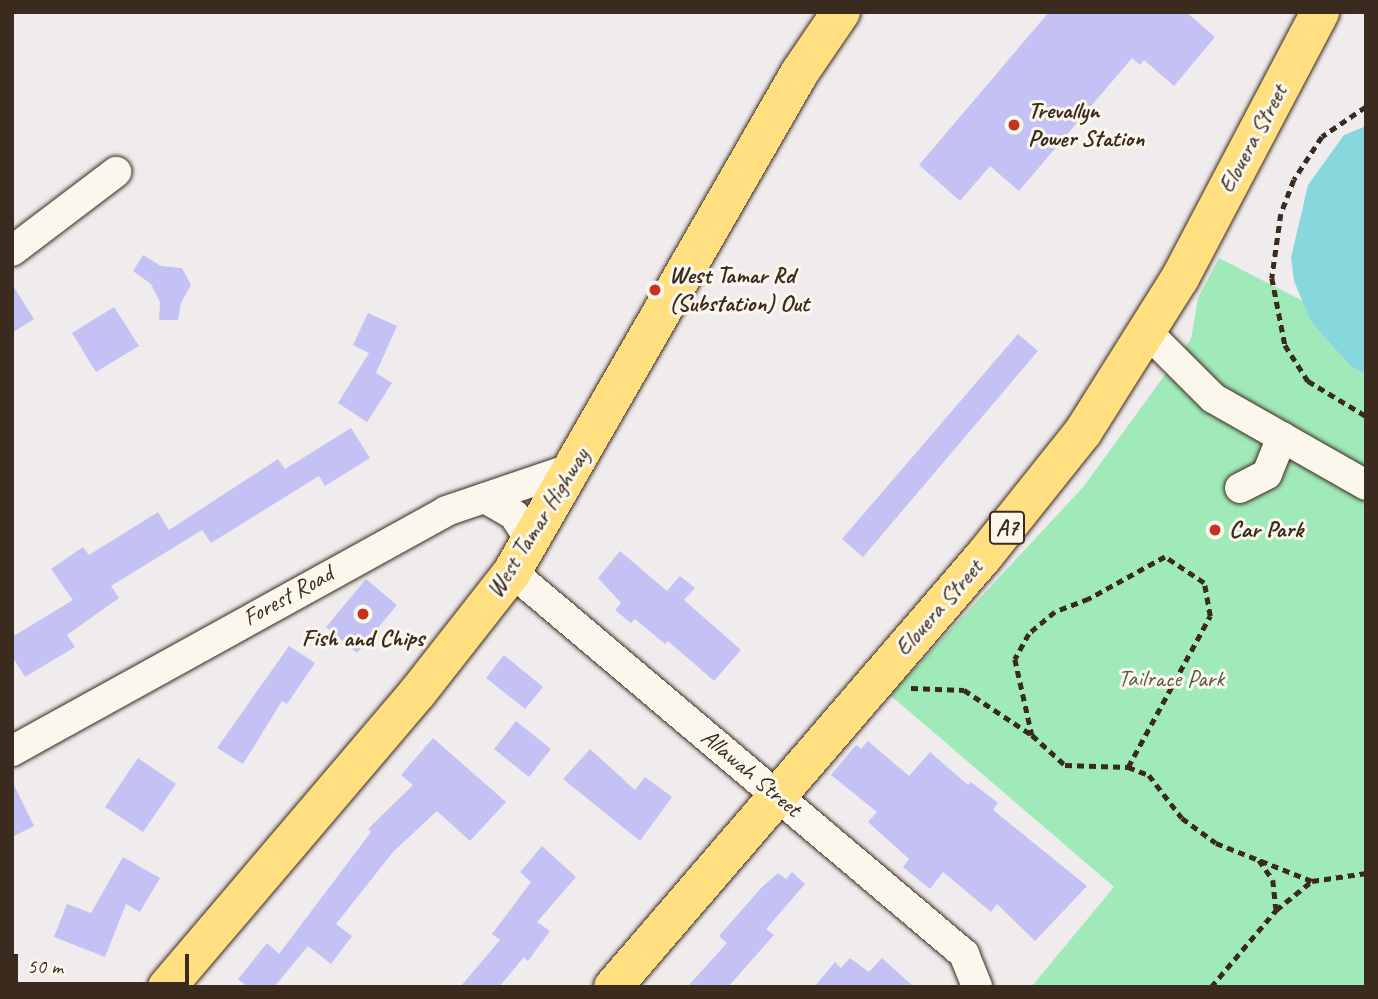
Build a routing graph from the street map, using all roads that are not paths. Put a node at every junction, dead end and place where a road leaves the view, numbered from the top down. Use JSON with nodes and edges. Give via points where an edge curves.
{"nodes":[{"id":1,"x":841,"y":12,"type":"edge"},
{"id":2,"x":1320,"y":12,"type":"edge"},
{"id":3,"x":116,"y":172,"type":"dead end"},
{"id":4,"x":12,"y":251,"type":"edge"},
{"id":5,"x":1148,"y":333,"type":"junction"},
{"id":6,"x":1282,"y":437,"type":"junction"},
{"id":7,"x":575,"y":467,"type":"junction"},
{"id":8,"x":1366,"y":485,"type":"edge"},
{"id":9,"x":1240,"y":488,"type":"dead end"},
{"id":10,"x":485,"y":498,"type":"junction"},
{"id":11,"x":521,"y":556,"type":"junction"},
{"id":12,"x":12,"y":751,"type":"edge"},
{"id":13,"x":777,"y":795,"type":"junction"},
{"id":14,"x":977,"y":986,"type":"edge"},
{"id":15,"x":167,"y":987,"type":"edge"},
{"id":16,"x":613,"y":987,"type":"edge"}],
"edges":[{"from":1,"to":7,"type":"highway","name":"West Tamar Highway","via":[[800,72]]},
{"from":2,"to":5,"type":"highway","name":"Elouera Street","number":"A7"},
{"from":3,"to":4,"type":"street"},
{"from":5,"to":6,"type":"street","via":[[1213,398]]},
{"from":5,"to":13,"type":"highway","name":"Elouera Street","number":"A7","via":[[1083,432],[1015,518]]},
{"from":6,"to":8,"type":"street"},
{"from":6,"to":9,"type":"street","via":[[1267,474]]},
{"from":7,"to":10,"type":"street","name":"Forest Road"},
{"from":7,"to":11,"type":"highway","name":"West Tamar Highway"},
{"from":10,"to":11,"type":"street","name":"Allawah Street","via":[[514,515]]},
{"from":10,"to":12,"type":"street","name":"Forest Road","via":[[446,511],[346,563]]},
{"from":11,"to":13,"type":"street","name":"Allawah Street"},
{"from":11,"to":15,"type":"highway","name":"West Tamar Highway","via":[[418,692]]},
{"from":13,"to":14,"type":"street","name":"Allawah Street","via":[[964,954]]},
{"from":13,"to":16,"type":"highway","name":"Elouera Street","number":"A7"}]}
